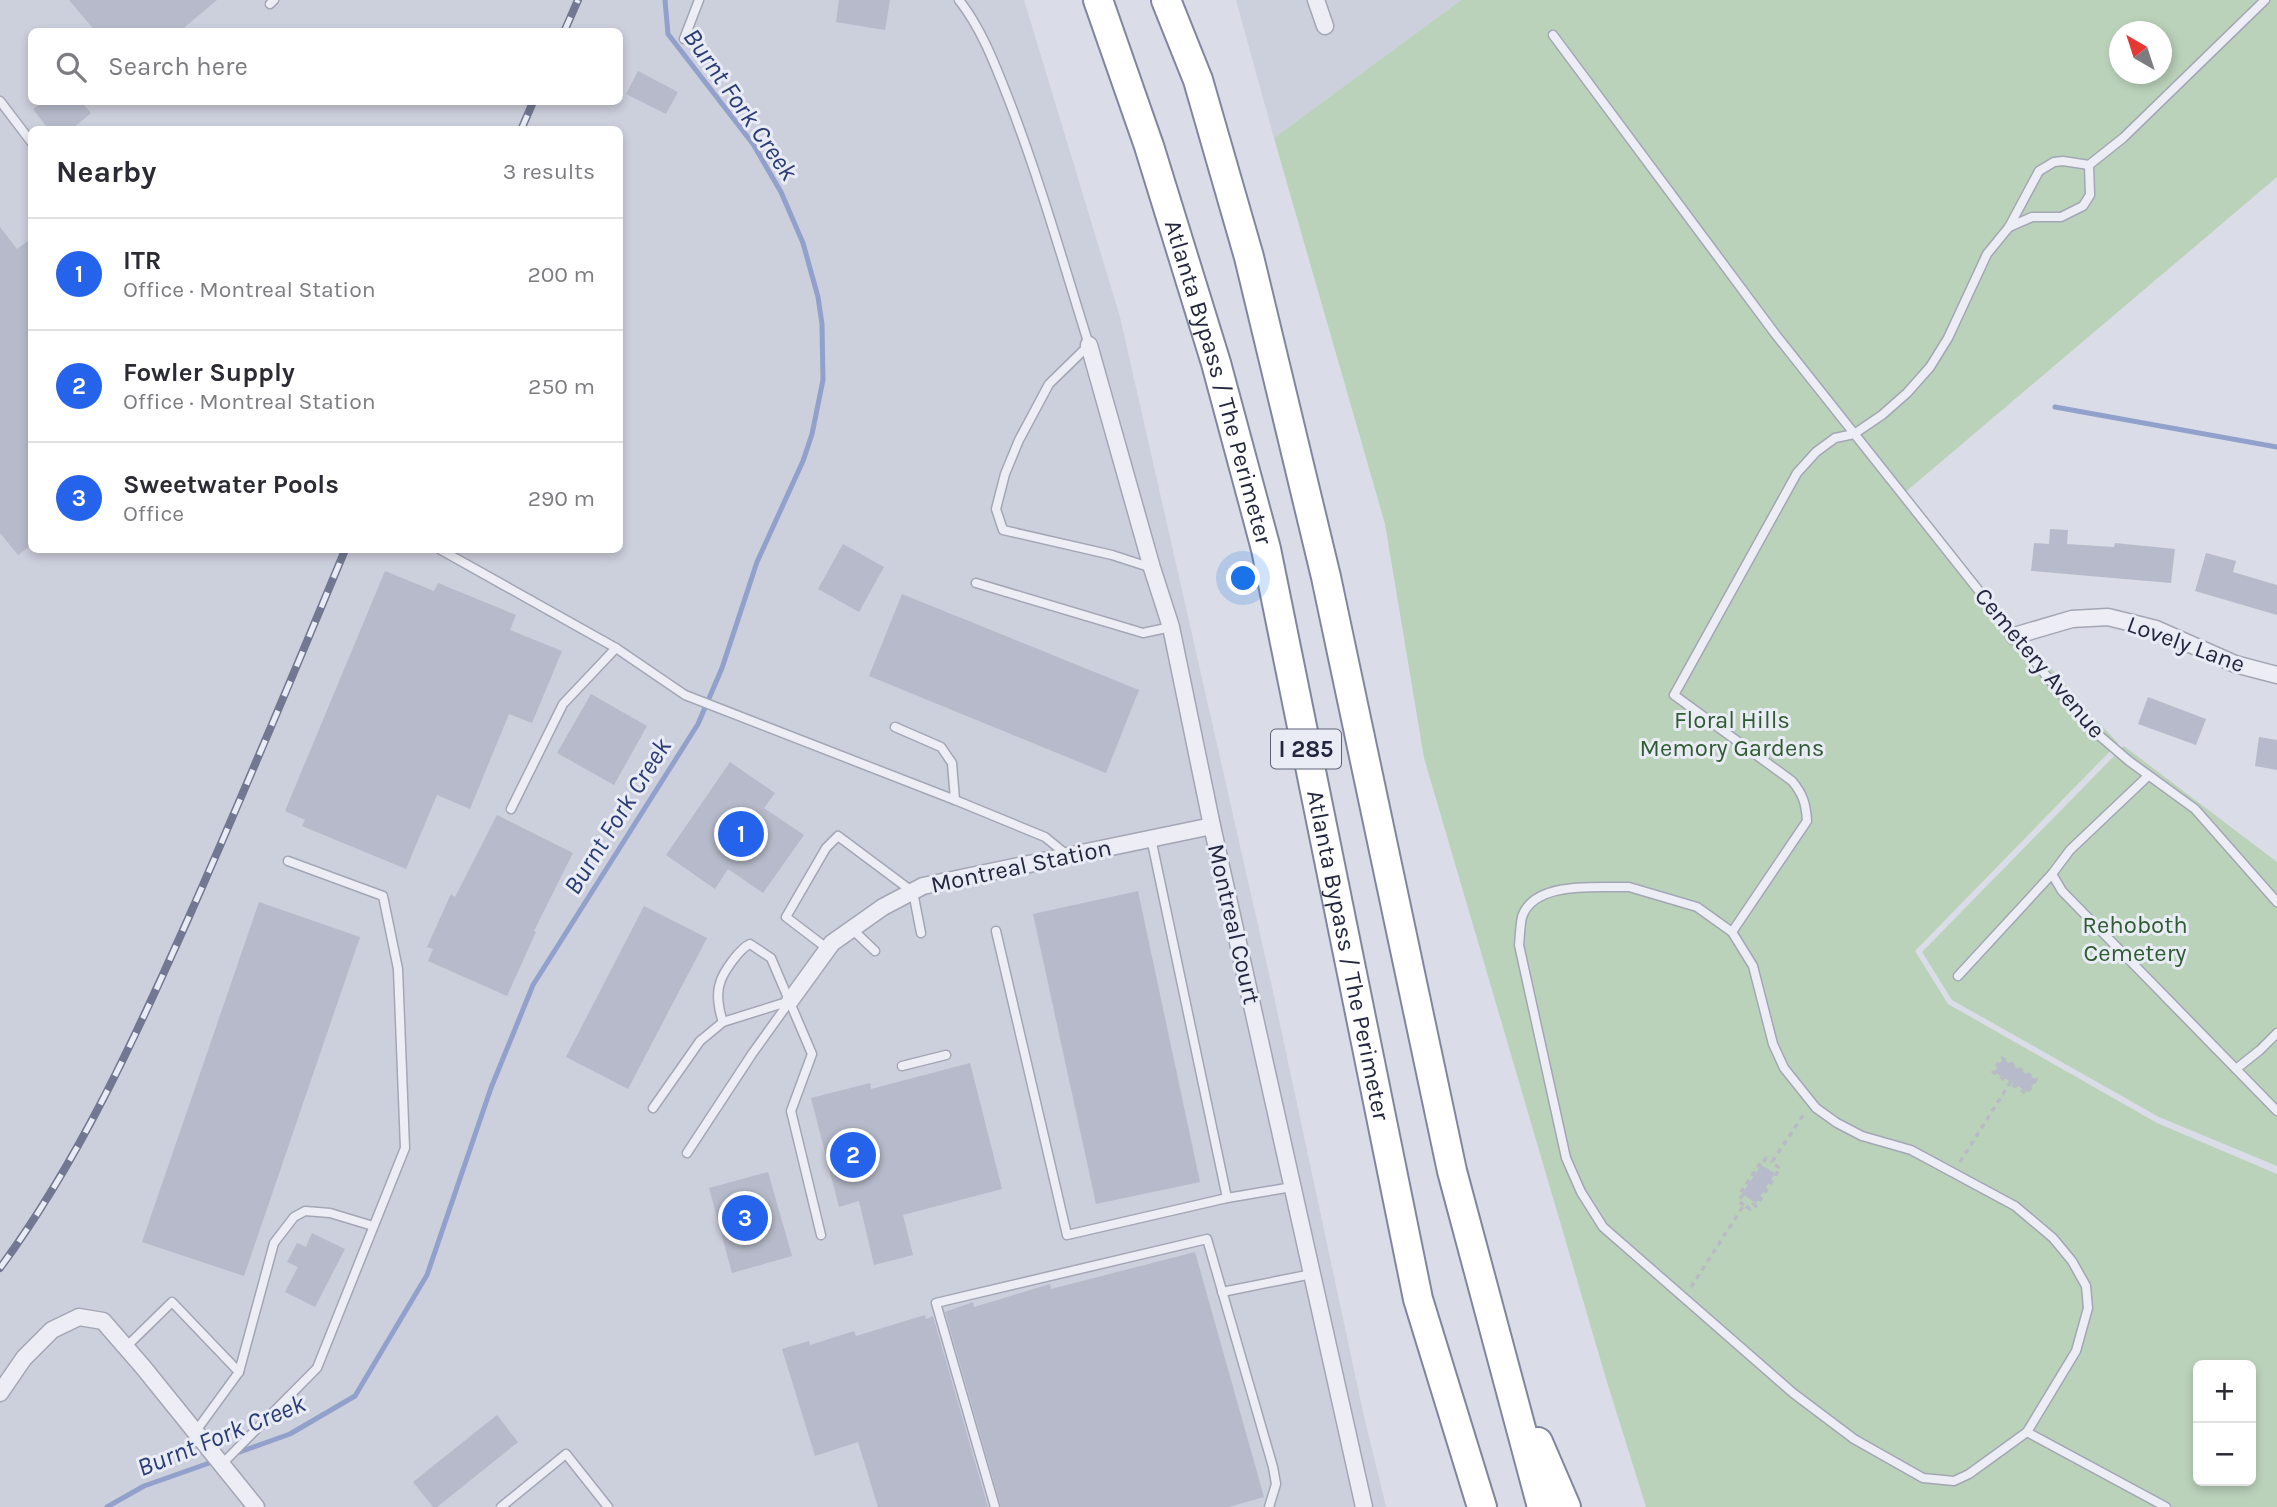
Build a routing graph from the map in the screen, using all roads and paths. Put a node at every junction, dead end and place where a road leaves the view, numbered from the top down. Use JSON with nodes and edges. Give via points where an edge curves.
{"nodes":[{"id":1,"x":699,"y":0,"type":"edge"},
{"id":2,"x":959,"y":0,"type":"edge"},
{"id":3,"x":1098,"y":0,"type":"edge"},
{"id":4,"x":1166,"y":0,"type":"edge"},
{"id":5,"x":1316,"y":0,"type":"edge"},
{"id":6,"x":2265,"y":0,"type":"edge"},
{"id":7,"x":1325,"y":26,"type":"dead end"},
{"id":8,"x":1553,"y":36,"type":"dead end"},
{"id":9,"x":684,"y":39,"type":"dead end"},
{"id":10,"x":0,"y":101,"type":"edge"},
{"id":11,"x":28,"y":138,"type":"edge"},
{"id":12,"x":2089,"y":165,"type":"junction"},
{"id":13,"x":2009,"y":227,"type":"junction"},
{"id":14,"x":1089,"y":345,"type":"junction"},
{"id":15,"x":1854,"y":434,"type":"junction"},
{"id":16,"x":446,"y":553,"type":"edge"},
{"id":17,"x":1152,"y":568,"type":"junction"},
{"id":18,"x":976,"y":583,"type":"dead end"},
{"id":19,"x":1171,"y":627,"type":"junction"},
{"id":20,"x":2014,"y":636,"type":"junction"},
{"id":21,"x":616,"y":648,"type":"junction"},
{"id":22,"x":2277,"y":675,"type":"edge"},
{"id":23,"x":895,"y":727,"type":"dead end"},
{"id":24,"x":2148,"y":776,"type":"junction"},
{"id":25,"x":955,"y":800,"type":"junction"},
{"id":26,"x":511,"y":809,"type":"dead end"},
{"id":27,"x":1212,"y":826,"type":"junction"},
{"id":28,"x":1151,"y":838,"type":"junction"},
{"id":29,"x":1067,"y":855,"type":"junction"},
{"id":30,"x":288,"y":861,"type":"dead end"},
{"id":31,"x":2052,"y":874,"type":"junction"},
{"id":32,"x":913,"y":892,"type":"junction"},
{"id":33,"x":2277,"y":902,"type":"edge"},
{"id":34,"x":852,"y":929,"type":"junction"},
{"id":35,"x":996,"y":931,"type":"dead end"},
{"id":36,"x":1732,"y":932,"type":"junction"},
{"id":37,"x":921,"y":933,"type":"dead end"},
{"id":38,"x":828,"y":949,"type":"junction"},
{"id":39,"x":875,"y":951,"type":"dead end"},
{"id":40,"x":1958,"y":976,"type":"dead end"},
{"id":41,"x":790,"y":1001,"type":"junction"},
{"id":42,"x":723,"y":1022,"type":"junction"},
{"id":43,"x":2277,"y":1033,"type":"edge"},
{"id":44,"x":946,"y":1055,"type":"dead end"},
{"id":45,"x":902,"y":1066,"type":"dead end"},
{"id":46,"x":2236,"y":1069,"type":"junction"},
{"id":47,"x":2010,"y":1083,"type":"junction"},
{"id":48,"x":1812,"y":1103,"type":"junction"},
{"id":49,"x":653,"y":1108,"type":"dead end"},
{"id":50,"x":2277,"y":1111,"type":"edge"},
{"id":51,"x":687,"y":1153,"type":"dead end"},
{"id":52,"x":1772,"y":1162,"type":"junction"},
{"id":53,"x":1953,"y":1172,"type":"junction"},
{"id":54,"x":1293,"y":1187,"type":"junction"},
{"id":55,"x":1227,"y":1198,"type":"junction"},
{"id":56,"x":1744,"y":1205,"type":"junction"},
{"id":57,"x":373,"y":1226,"type":"junction"},
{"id":58,"x":821,"y":1235,"type":"dead end"},
{"id":59,"x":1312,"y":1273,"type":"junction"},
{"id":60,"x":1222,"y":1292,"type":"junction"},
{"id":61,"x":1684,"y":1297,"type":"junction"},
{"id":62,"x":126,"y":1347,"type":"junction"},
{"id":63,"x":1504,"y":1364,"type":"junction"},
{"id":64,"x":239,"y":1372,"type":"junction"},
{"id":65,"x":0,"y":1393,"type":"edge"},
{"id":66,"x":195,"y":1432,"type":"junction"},
{"id":67,"x":2027,"y":1432,"type":"junction"},
{"id":68,"x":222,"y":1464,"type":"junction"},
{"id":69,"x":256,"y":1507,"type":"edge"},
{"id":70,"x":501,"y":1507,"type":"edge"},
{"id":71,"x":608,"y":1507,"type":"edge"},
{"id":72,"x":995,"y":1507,"type":"edge"},
{"id":73,"x":1269,"y":1507,"type":"edge"},
{"id":74,"x":1364,"y":1507,"type":"edge"},
{"id":75,"x":1482,"y":1507,"type":"edge"},
{"id":76,"x":1542,"y":1507,"type":"edge"},
{"id":77,"x":1566,"y":1507,"type":"edge"},
{"id":78,"x":2166,"y":1507,"type":"edge"}],
"edges":[{"from":1,"to":9,"type":"lane"},
{"from":2,"to":14,"type":"lane","via":[[990,52],[1021,131]]},
{"from":3,"to":75,"type":"highway","name":"Atlanta Bypass / The Perimeter","number":"I 285","via":[[1216,363],[1266,549],[1418,1299]]},
{"from":4,"to":63,"type":"highway","number":"I 285","via":[[1198,80],[1252,271],[1326,577],[1452,1171]]},
{"from":5,"to":7,"type":"street"},
{"from":6,"to":12,"type":"lane","via":[[2123,138]]},
{"from":8,"to":15,"type":"lane","name":"Cemetery Avenue"},
{"from":10,"to":11,"type":"lane"},
{"from":12,"to":13,"type":"lane","via":[[2054,162],[2039,171]]},
{"from":12,"to":13,"type":"lane","via":[[2090,195],[2083,206],[2061,217],[2032,218]]},
{"from":13,"to":15,"type":"lane","via":[[1987,254],[1930,367],[1882,415]]},
{"from":14,"to":17,"type":"street","name":"Montreal Court"},
{"from":14,"to":17,"type":"lane","via":[[1043,396],[1004,474],[996,509],[1003,530]]},
{"from":15,"to":20,"type":"lane","name":"Cemetery Avenue"},
{"from":15,"to":36,"type":"lane","via":[[1835,438],[1797,473],[1674,695],[1792,781],[1806,806],[1807,821]]},
{"from":16,"to":21,"type":"lane"},
{"from":17,"to":19,"type":"street","name":"Montreal Court"},
{"from":18,"to":19,"type":"lane","via":[[1143,633]]},
{"from":19,"to":27,"type":"street","name":"Montreal Court"},
{"from":20,"to":22,"type":"street","name":"Lovely Lane","via":[[2072,619],[2108,617],[2156,629],[2235,664]]},
{"from":20,"to":24,"type":"lane","name":"Cemetery Avenue","via":[[2101,737]]},
{"from":21,"to":25,"type":"lane","via":[[691,697]]},
{"from":21,"to":26,"type":"lane","via":[[563,704]]},
{"from":23,"to":25,"type":"lane","via":[[941,747],[951,763]]},
{"from":24,"to":31,"type":"lane","via":[[2070,850]]},
{"from":24,"to":33,"type":"lane","name":"Cemetery Avenue","via":[[2195,809]]},
{"from":25,"to":29,"type":"lane","via":[[1045,837]]},
{"from":27,"to":28,"type":"street","name":"Montreal Station"},
{"from":27,"to":54,"type":"street","name":"Montreal Court"},
{"from":28,"to":29,"type":"street","name":"Montreal Station"},
{"from":28,"to":55,"type":"lane"},
{"from":29,"to":32,"type":"street","name":"Montreal Station"},
{"from":30,"to":57,"type":"lane","via":[[383,896],[398,969],[405,1148]]},
{"from":31,"to":40,"type":"lane"},
{"from":31,"to":46,"type":"lane","via":[[2062,891]]},
{"from":32,"to":34,"type":"street","name":"Montreal Station"},
{"from":32,"to":37,"type":"lane"},
{"from":32,"to":38,"type":"lane","via":[[838,836],[825,848],[786,917]]},
{"from":34,"to":38,"type":"street","name":"Montreal Station"},
{"from":34,"to":39,"type":"lane"},
{"from":35,"to":55,"type":"lane","via":[[1067,1235]]},
{"from":36,"to":48,"type":"lane","via":[[1753,966],[1773,1044],[1784,1068]]},
{"from":36,"to":61,"type":"lane","via":[[1697,907],[1629,887],[1559,888],[1532,902],[1523,915],[1519,945],[1566,1158],[1581,1192],[1603,1227]]},
{"from":38,"to":41,"type":"street","name":"Montreal Station"},
{"from":41,"to":42,"type":"lane"},
{"from":41,"to":42,"type":"lane","via":[[771,958],[750,944],[742,947],[719,983]]},
{"from":41,"to":51,"type":"lane"},
{"from":41,"to":58,"type":"lane","via":[[812,1054],[790,1111]]},
{"from":42,"to":49,"type":"lane","via":[[700,1041]]},
{"from":43,"to":46,"type":"lane"},
{"from":44,"to":45,"type":"lane"},
{"from":46,"to":50,"type":"lane"},
{"from":47,"to":47,"type":"path","via":[[1993,1072],[2001,1058],[2036,1079],[2027,1094]]},
{"from":47,"to":53,"type":"path"},
{"from":48,"to":52,"type":"path"},
{"from":48,"to":53,"type":"lane","via":[[1862,1136],[1911,1150]]},
{"from":52,"to":56,"type":"path","via":[[1766,1158],[1760,1162],[1740,1195],[1738,1201]]},
{"from":52,"to":56,"type":"path","via":[[1777,1173],[1756,1206]]},
{"from":53,"to":67,"type":"lane","via":[[2015,1206],[2053,1238],[2086,1286],[2088,1308],[2076,1351]]},
{"from":54,"to":55,"type":"lane"},
{"from":54,"to":59,"type":"street","name":"Montreal Court"},
{"from":56,"to":61,"type":"path"},
{"from":57,"to":64,"type":"lane","via":[[305,1210],[294,1217],[275,1243]]},
{"from":57,"to":68,"type":"lane","via":[[317,1368]]},
{"from":59,"to":60,"type":"lane"},
{"from":59,"to":74,"type":"street","name":"Montreal Court"},
{"from":60,"to":72,"type":"lane","via":[[1206,1239],[936,1303]]},
{"from":60,"to":73,"type":"lane","via":[[1273,1467],[1276,1484]]},
{"from":61,"to":67,"type":"lane","via":[[1793,1393],[1854,1439],[1923,1478],[1954,1481]]},
{"from":62,"to":64,"type":"lane","via":[[172,1302]]},
{"from":62,"to":65,"type":"street","via":[[103,1321],[79,1317],[52,1330],[24,1357]]},
{"from":62,"to":66,"type":"street"},
{"from":63,"to":76,"type":"highway","number":"I 285"},
{"from":63,"to":77,"type":"highway"},
{"from":64,"to":66,"type":"lane"},
{"from":66,"to":68,"type":"street"},
{"from":67,"to":78,"type":"lane"},
{"from":68,"to":69,"type":"street"},
{"from":70,"to":71,"type":"lane","via":[[566,1454]]}]}
